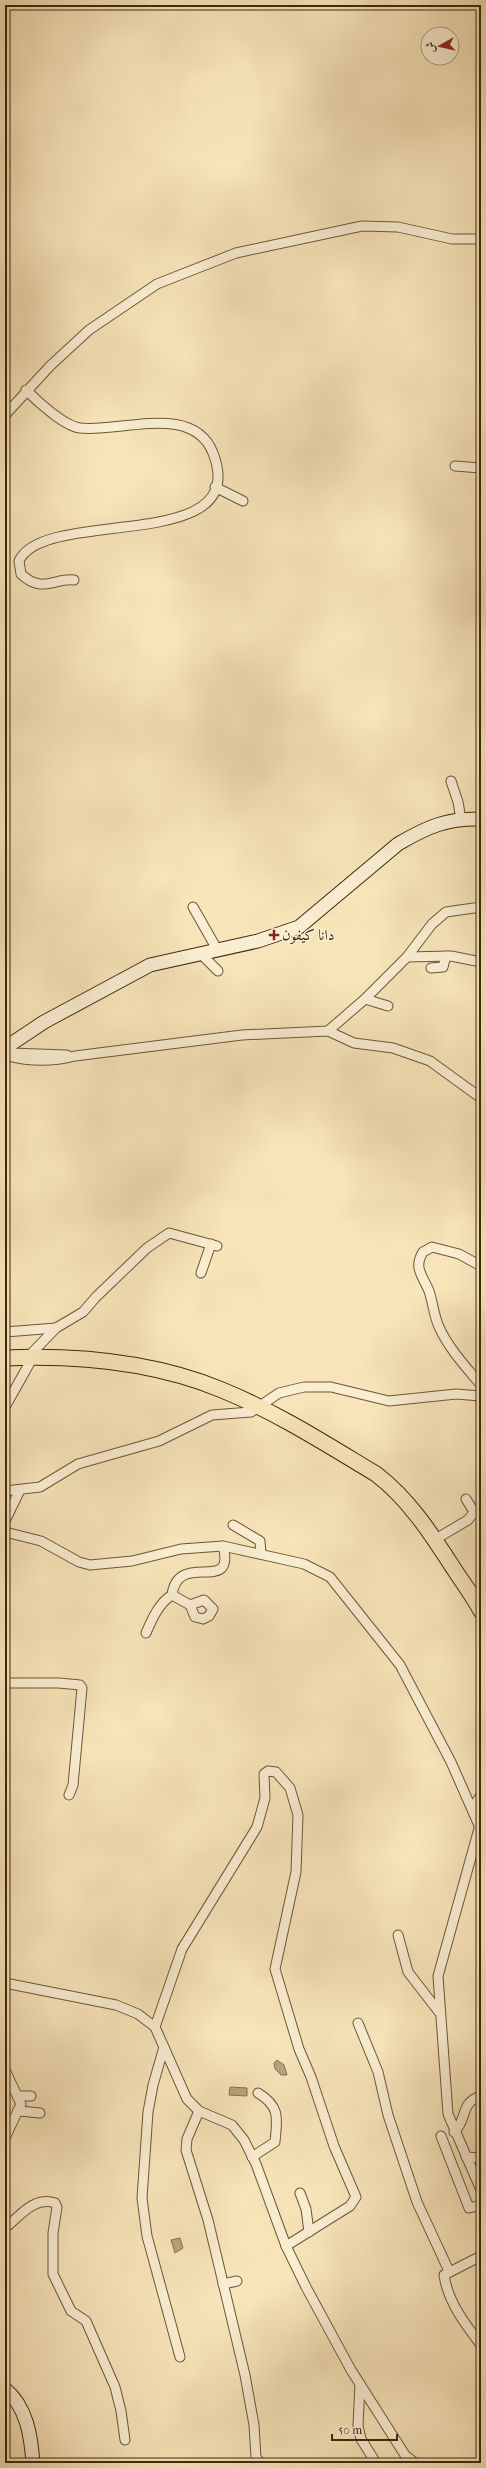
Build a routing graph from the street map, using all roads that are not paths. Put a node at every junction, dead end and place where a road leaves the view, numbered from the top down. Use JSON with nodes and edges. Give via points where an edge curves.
{"nodes":[{"id":1,"x":481,"y":239,"type":"edge"},
{"id":2,"x":26,"y":390,"type":"junction"},
{"id":3,"x":5,"y":416,"type":"edge"},
{"id":4,"x":455,"y":466,"type":"dead end"},
{"id":5,"x":481,"y":468,"type":"edge"},
{"id":6,"x":215,"y":487,"type":"junction"},
{"id":7,"x":243,"y":502,"type":"dead end"},
{"id":8,"x":74,"y":580,"type":"dead end"},
{"id":9,"x":451,"y":781,"type":"dead end"},
{"id":10,"x":461,"y":819,"type":"junction"},
{"id":11,"x":481,"y":819,"type":"edge"},
{"id":12,"x":192,"y":907,"type":"dead end"},
{"id":13,"x":481,"y":907,"type":"edge"},
{"id":14,"x":218,"y":951,"type":"junction"},
{"id":15,"x":200,"y":953,"type":"junction"},
{"id":16,"x":446,"y":956,"type":"junction"},
{"id":17,"x":407,"y":957,"type":"junction"},
{"id":18,"x":481,"y":962,"type":"edge"},
{"id":19,"x":431,"y":968,"type":"dead end"},
{"id":20,"x":218,"y":971,"type":"dead end"},
{"id":21,"x":365,"y":999,"type":"junction"},
{"id":22,"x":388,"y":1006,"type":"dead end"},
{"id":23,"x":328,"y":1031,"type":"junction"},
{"id":24,"x":7,"y":1051,"type":"edge"},
{"id":25,"x":481,"y":1098,"type":"edge"},
{"id":26,"x":481,"y":1266,"type":"edge"},
{"id":27,"x":201,"y":1273,"type":"dead end"},
{"id":28,"x":56,"y":1328,"type":"junction"},
{"id":29,"x":5,"y":1332,"type":"edge"},
{"id":30,"x":31,"y":1357,"type":"junction"},
{"id":31,"x":5,"y":1358,"type":"edge"},
{"id":32,"x":481,"y":1385,"type":"edge"},
{"id":33,"x":481,"y":1396,"type":"edge"},
{"id":34,"x":5,"y":1407,"type":"edge"},
{"id":35,"x":259,"y":1407,"type":"junction"},
{"id":36,"x":20,"y":1490,"type":"junction"},
{"id":37,"x":5,"y":1491,"type":"edge"},
{"id":38,"x":466,"y":1499,"type":"dead end"},
{"id":39,"x":5,"y":1521,"type":"edge"},
{"id":40,"x":233,"y":1525,"type":"dead end"},
{"id":41,"x":5,"y":1532,"type":"edge"},
{"id":42,"x":434,"y":1540,"type":"junction"},
{"id":43,"x":223,"y":1546,"type":"junction"},
{"id":44,"x":261,"y":1554,"type":"junction"},
{"id":45,"x":172,"y":1595,"type":"junction"},
{"id":46,"x":190,"y":1605,"type":"dead end"},
{"id":47,"x":481,"y":1611,"type":"edge"},
{"id":48,"x":146,"y":1633,"type":"dead end"},
{"id":49,"x":5,"y":1683,"type":"edge"},
{"id":50,"x":69,"y":1794,"type":"dead end"},
{"id":51,"x":481,"y":1795,"type":"edge"},
{"id":52,"x":473,"y":1808,"type":"junction"},
{"id":53,"x":480,"y":1827,"type":"edge"},
{"id":54,"x":398,"y":1935,"type":"dead end"},
{"id":55,"x":5,"y":1983,"type":"edge"},
{"id":56,"x":439,"y":2012,"type":"junction"},
{"id":57,"x":358,"y":2023,"type":"dead end"},
{"id":58,"x":155,"y":2027,"type":"junction"},
{"id":59,"x":164,"y":2047,"type":"junction"},
{"id":60,"x":5,"y":2070,"type":"edge"},
{"id":61,"x":258,"y":2093,"type":"dead end"},
{"id":62,"x":19,"y":2096,"type":"junction"},
{"id":63,"x":31,"y":2096,"type":"dead end"},
{"id":64,"x":481,"y":2096,"type":"edge"},
{"id":65,"x":19,"y":2111,"type":"junction"},
{"id":66,"x":198,"y":2111,"type":"junction"},
{"id":67,"x":40,"y":2113,"type":"dead end"},
{"id":68,"x":454,"y":2132,"type":"junction"},
{"id":69,"x":440,"y":2136,"type":"dead end"},
{"id":70,"x":5,"y":2138,"type":"edge"},
{"id":71,"x":252,"y":2157,"type":"junction"},
{"id":72,"x":466,"y":2157,"type":"junction"},
{"id":73,"x":481,"y":2158,"type":"edge"},
{"id":74,"x":481,"y":2190,"type":"edge"},
{"id":75,"x":300,"y":2193,"type":"dead end"},
{"id":76,"x":481,"y":2206,"type":"edge"},
{"id":77,"x":5,"y":2228,"type":"edge"},
{"id":78,"x":309,"y":2232,"type":"junction"},
{"id":79,"x":286,"y":2246,"type":"junction"},
{"id":80,"x":481,"y":2256,"type":"edge"},
{"id":81,"x":449,"y":2271,"type":"junction"},
{"id":82,"x":237,"y":2281,"type":"dead end"},
{"id":83,"x":223,"y":2284,"type":"junction"},
{"id":84,"x":481,"y":2345,"type":"edge"},
{"id":85,"x":180,"y":2357,"type":"dead end"},
{"id":86,"x":360,"y":2383,"type":"junction"},
{"id":87,"x":5,"y":2389,"type":"edge"},
{"id":88,"x":125,"y":2440,"type":"dead end"},
{"id":89,"x":33,"y":2463,"type":"edge"},
{"id":90,"x":261,"y":2463,"type":"edge"},
{"id":91,"x":376,"y":2463,"type":"edge"},
{"id":92,"x":415,"y":2463,"type":"edge"}],
"edges":[{"from":1,"to":2,"type":"street","via":[[452,239],[398,227],[362,226],[236,253],[158,284],[137,297],[89,330]]},
{"from":2,"to":3,"type":"street"},
{"from":2,"to":6,"type":"street","via":[[52,412],[79,428],[165,422],[192,430],[201,436],[212,451],[218,472]]},
{"from":4,"to":5,"type":"street"},
{"from":6,"to":7,"type":"street"},
{"from":6,"to":8,"type":"street","via":[[206,502],[186,514],[144,524],[57,535],[22,555],[21,574],[33,582],[56,584]]},
{"from":9,"to":10,"type":"street"},
{"from":10,"to":11,"type":"street"},
{"from":10,"to":14,"type":"street","via":[[428,826],[398,844],[299,927]]},
{"from":12,"to":14,"type":"street"},
{"from":13,"to":17,"type":"street","via":[[446,912],[432,924]]},
{"from":14,"to":15,"type":"street"},
{"from":15,"to":20,"type":"street"},
{"from":15,"to":24,"type":"street","via":[[150,964],[106,987]]},
{"from":16,"to":17,"type":"street"},
{"from":16,"to":18,"type":"street"},
{"from":16,"to":19,"type":"street","via":[[443,967]]},
{"from":17,"to":21,"type":"street"},
{"from":21,"to":22,"type":"street"},
{"from":21,"to":23,"type":"street"},
{"from":23,"to":24,"type":"street","via":[[242,1035],[56,1060],[38,1061]]},
{"from":23,"to":25,"type":"street","via":[[354,1043],[393,1048],[430,1061]]},
{"from":26,"to":32,"type":"street","via":[[459,1254],[432,1247],[423,1252],[418,1266],[421,1278],[429,1291],[440,1328],[454,1352]]},
{"from":27,"to":28,"type":"street","via":[[214,1245],[169,1233],[147,1248],[83,1312]]},
{"from":28,"to":29,"type":"street"},
{"from":28,"to":30,"type":"street"},
{"from":30,"to":31,"type":"main road"},
{"from":30,"to":34,"type":"street"},
{"from":30,"to":35,"type":"main road","via":[[119,1362],[200,1382]]},
{"from":33,"to":35,"type":"street","via":[[456,1394],[389,1401],[323,1386],[279,1393]]},
{"from":35,"to":36,"type":"street","via":[[251,1412],[212,1415],[164,1439],[78,1464],[40,1487]]},
{"from":35,"to":42,"type":"main road","via":[[376,1474],[392,1486]]},
{"from":36,"to":37,"type":"street"},
{"from":36,"to":39,"type":"street"},
{"from":38,"to":42,"type":"street","via":[[474,1512],[468,1520]]},
{"from":40,"to":44,"type":"street","via":[[260,1541]]},
{"from":41,"to":43,"type":"street","via":[[41,1541],[79,1562],[90,1565],[132,1560],[181,1548]]},
{"from":42,"to":47,"type":"main road"},
{"from":43,"to":44,"type":"street"},
{"from":43,"to":45,"type":"street","via":[[226,1557],[221,1569],[216,1572],[182,1574],[173,1585]]},
{"from":44,"to":52,"type":"street","via":[[316,1568],[330,1577],[345,1594],[403,1670]]},
{"from":45,"to":46,"type":"street"},
{"from":45,"to":48,"type":"street","via":[[155,1614]]},
{"from":49,"to":50,"type":"street","via":[[59,1683],[80,1685],[82,1688],[73,1785]]},
{"from":51,"to":52,"type":"street"},
{"from":52,"to":53,"type":"street"},
{"from":53,"to":56,"type":"street","via":[[441,1961],[438,1976]]},
{"from":54,"to":56,"type":"street","via":[[408,1972]]},
{"from":55,"to":58,"type":"street","via":[[116,2005],[138,2014]]},
{"from":56,"to":68,"type":"street","via":[[444,2042],[447,2108]]},
{"from":57,"to":81,"type":"street","via":[[378,2072],[388,2115],[417,2202]]},
{"from":58,"to":59,"type":"street"},
{"from":58,"to":78,"type":"street","via":[[182,1949],[257,1827],[265,1798],[264,1774],[268,1771],[276,1772],[290,1788],[298,1815],[296,1872],[275,1969],[299,2050],[356,2197],[350,2206]]},
{"from":59,"to":66,"type":"street","via":[[187,2099]]},
{"from":59,"to":85,"type":"street","via":[[148,2112],[142,2198],[147,2236]]},
{"from":60,"to":62,"type":"street"},
{"from":61,"to":71,"type":"street","via":[[266,2098],[278,2117],[276,2142]]},
{"from":62,"to":63,"type":"street"},
{"from":62,"to":65,"type":"street"},
{"from":64,"to":68,"type":"street","via":[[466,2105],[460,2127]]},
{"from":65,"to":67,"type":"street"},
{"from":65,"to":70,"type":"street"},
{"from":66,"to":71,"type":"street","via":[[232,2125],[244,2140]]},
{"from":66,"to":83,"type":"street","via":[[186,2138],[186,2150],[208,2220]]},
{"from":68,"to":72,"type":"street"},
{"from":69,"to":76,"type":"street","via":[[469,2208]]},
{"from":71,"to":79,"type":"street"},
{"from":72,"to":73,"type":"street"},
{"from":72,"to":74,"type":"street"},
{"from":75,"to":78,"type":"street","via":[[306,2209]]},
{"from":77,"to":88,"type":"street","via":[[26,2208],[42,2202],[51,2202],[57,2207],[53,2233],[53,2274],[71,2311],[86,2321],[114,2387]]},
{"from":78,"to":79,"type":"street"},
{"from":79,"to":86,"type":"street"},
{"from":80,"to":81,"type":"street"},
{"from":81,"to":84,"type":"street","via":[[444,2276],[446,2288],[456,2310]]},
{"from":82,"to":83,"type":"street"},
{"from":83,"to":90,"type":"street","via":[[248,2389],[256,2458]]},
{"from":86,"to":91,"type":"street","via":[[358,2426],[361,2439]]},
{"from":86,"to":92,"type":"street","via":[[405,2455]]},
{"from":87,"to":89,"type":"street","via":[[18,2404],[28,2425]]}]}
